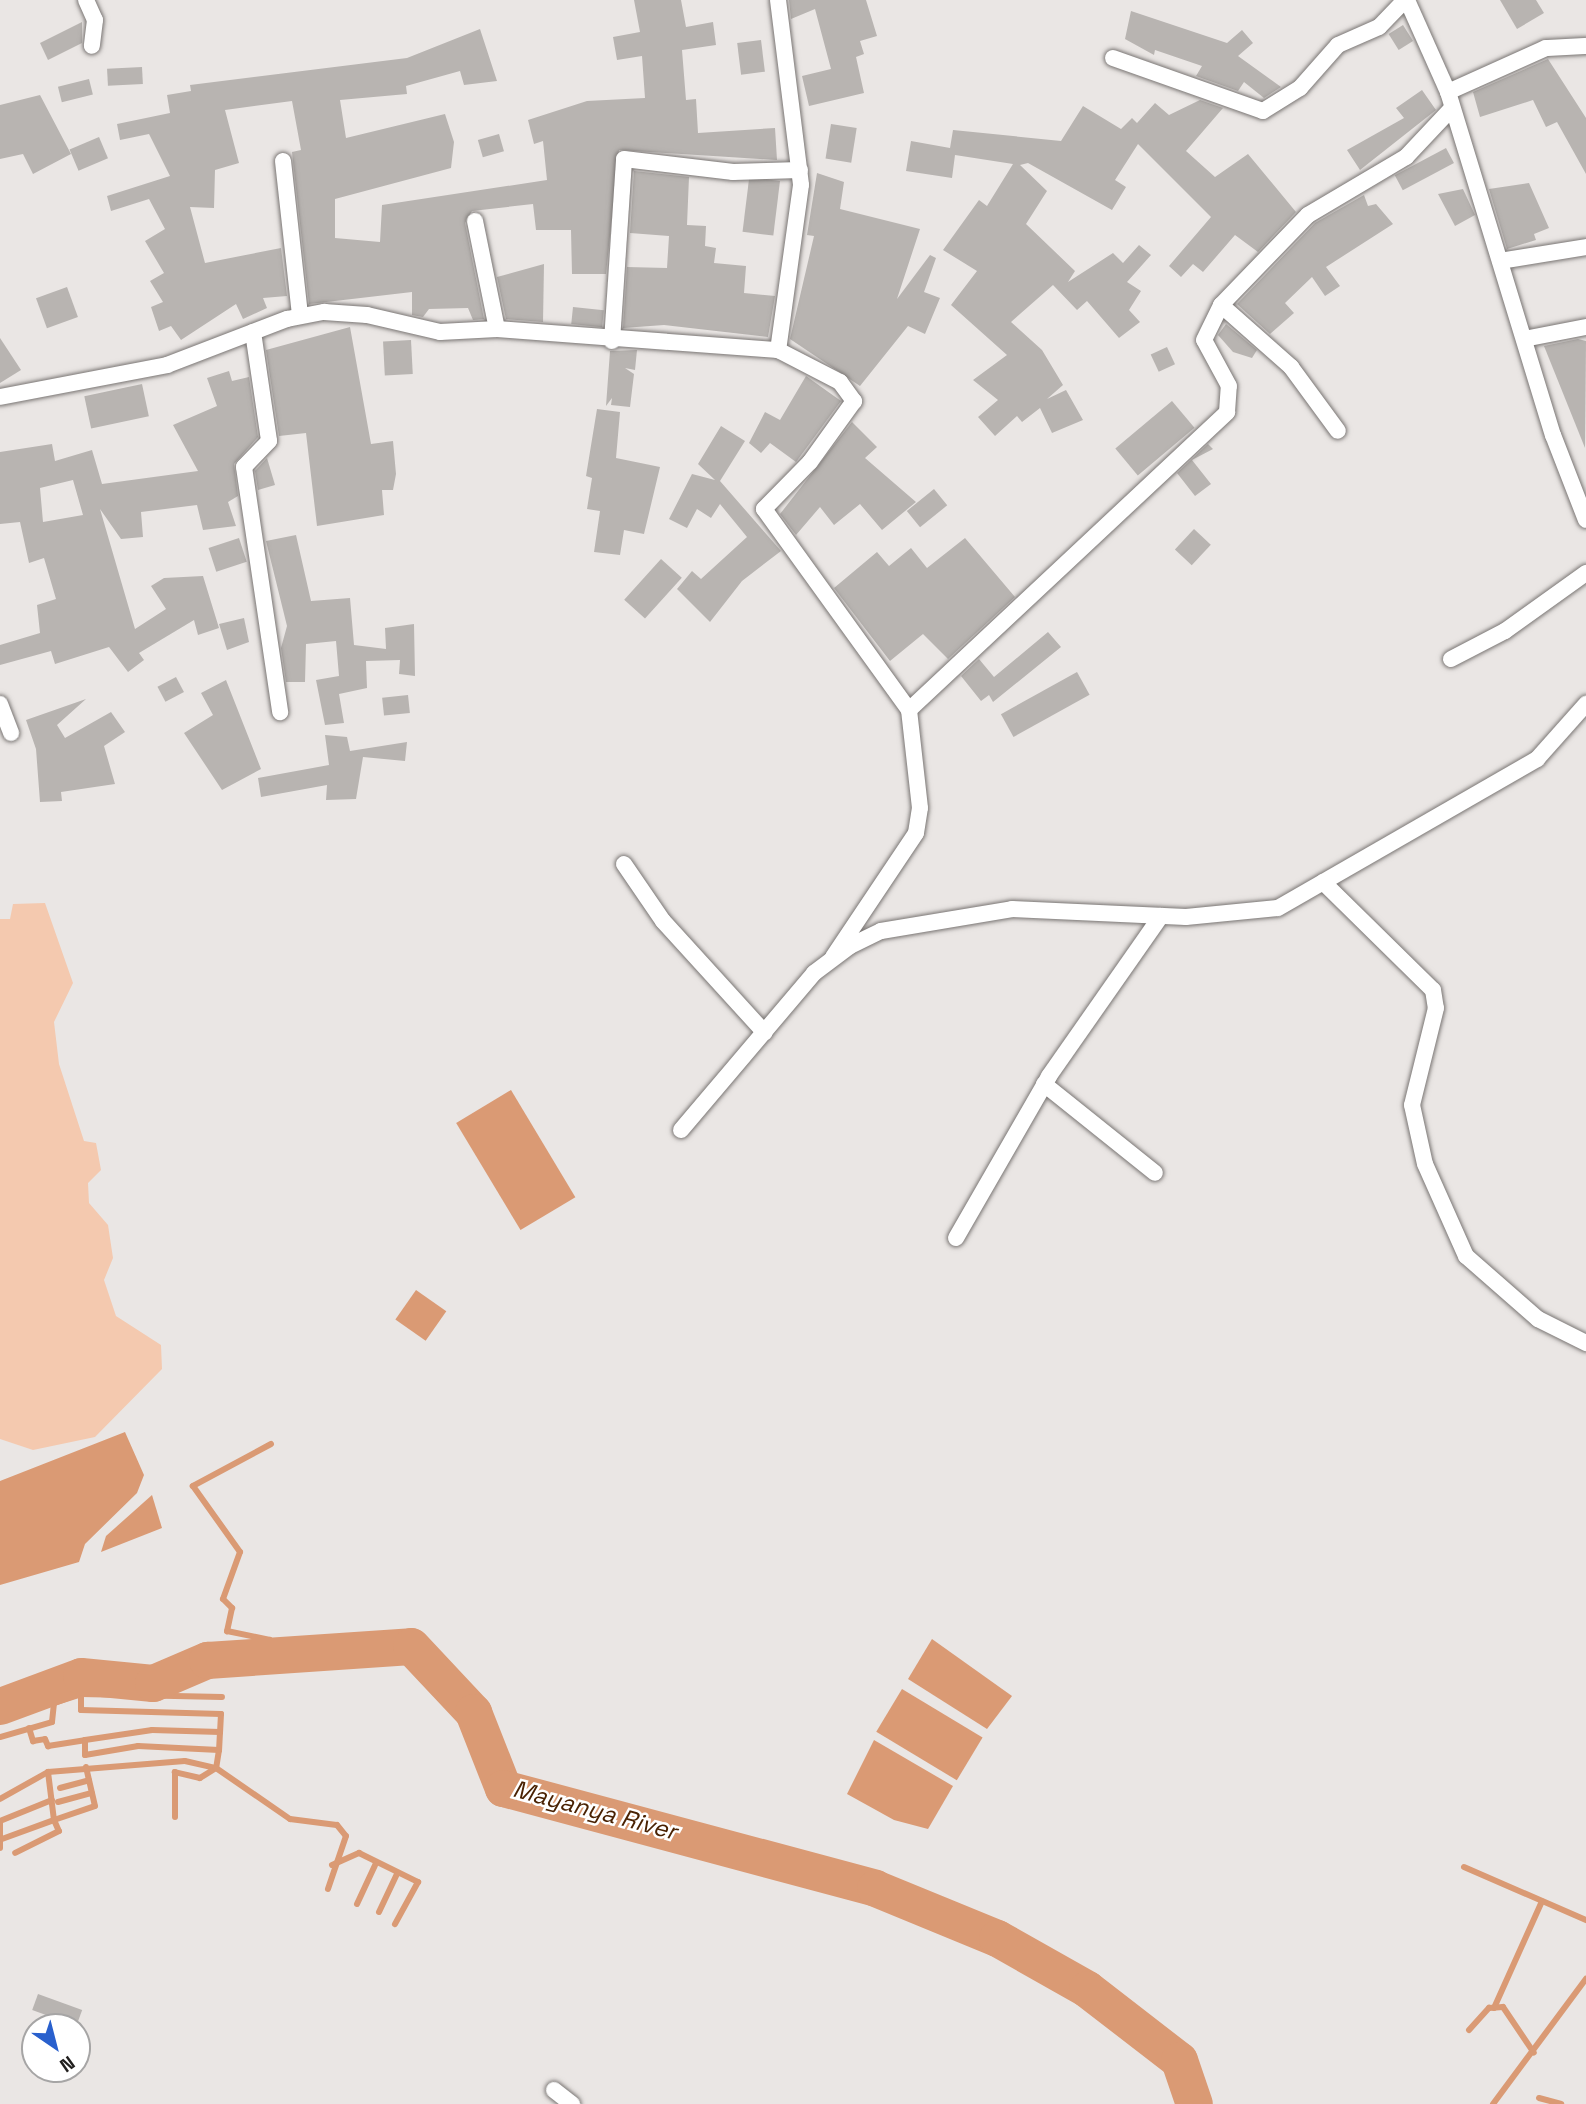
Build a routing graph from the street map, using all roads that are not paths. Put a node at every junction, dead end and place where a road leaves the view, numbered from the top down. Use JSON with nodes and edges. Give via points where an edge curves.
{"nodes":[{"id":1,"x":86,"y":0,"type":"edge"},
{"id":2,"x":778,"y":0,"type":"edge"},
{"id":3,"x":1406,"y":0,"type":"edge"},
{"id":4,"x":92,"y":46,"type":"dead end"},
{"id":5,"x":1586,"y":46,"type":"edge"},
{"id":6,"x":1113,"y":58,"type":"dead end"},
{"id":7,"x":1450,"y":100,"type":"junction"},
{"id":8,"x":283,"y":161,"type":"dead end"},
{"id":9,"x":800,"y":170,"type":"junction"},
{"id":10,"x":475,"y":221,"type":"dead end"},
{"id":11,"x":1586,"y":247,"type":"edge"},
{"id":12,"x":1500,"y":261,"type":"junction"},
{"id":13,"x":1221,"y":305,"type":"junction"},
{"id":14,"x":300,"y":315,"type":"junction"},
{"id":15,"x":1586,"y":327,"type":"edge"},
{"id":16,"x":497,"y":329,"type":"junction"},
{"id":17,"x":253,"y":332,"type":"junction"},
{"id":18,"x":1524,"y":339,"type":"junction"},
{"id":19,"x":612,"y":341,"type":"junction"},
{"id":20,"x":778,"y":351,"type":"junction"},
{"id":21,"x":0,"y":397,"type":"edge"},
{"id":22,"x":1338,"y":431,"type":"dead end"},
{"id":23,"x":1586,"y":520,"type":"edge"},
{"id":24,"x":1586,"y":573,"type":"edge"},
{"id":25,"x":1451,"y":659,"type":"dead end"},
{"id":26,"x":0,"y":704,"type":"edge"},
{"id":27,"x":1586,"y":704,"type":"edge"},
{"id":28,"x":909,"y":710,"type":"junction"},
{"id":29,"x":280,"y":712,"type":"dead end"},
{"id":30,"x":11,"y":733,"type":"dead end"},
{"id":31,"x":624,"y":864,"type":"dead end"},
{"id":32,"x":1323,"y":882,"type":"junction"},
{"id":33,"x":1161,"y":916,"type":"junction"},
{"id":34,"x":833,"y":957,"type":"junction"},
{"id":35,"x":765,"y":1034,"type":"junction"},
{"id":36,"x":1044,"y":1084,"type":"junction"},
{"id":37,"x":681,"y":1130,"type":"dead end"},
{"id":38,"x":1155,"y":1173,"type":"dead end"},
{"id":39,"x":956,"y":1238,"type":"dead end"},
{"id":40,"x":1586,"y":1343,"type":"edge"},
{"id":41,"x":554,"y":2090,"type":"dead end"},
{"id":42,"x":572,"y":2104,"type":"edge"}],
"edges":[{"from":1,"to":4,"type":"street","via":[[95,20]]},
{"from":2,"to":9,"type":"street"},
{"from":3,"to":6,"type":"street","via":[[1379,27],[1338,45],[1300,88],[1263,111]]},
{"from":3,"to":7,"type":"street"},
{"from":5,"to":7,"type":"street","via":[[1546,48]]},
{"from":7,"to":12,"type":"street"},
{"from":7,"to":13,"type":"street","via":[[1406,157],[1308,215]]},
{"from":8,"to":14,"type":"street"},
{"from":9,"to":19,"type":"street","via":[[733,172],[624,159]]},
{"from":9,"to":20,"type":"street","via":[[795,260]]},
{"from":10,"to":16,"type":"street"},
{"from":11,"to":12,"type":"street"},
{"from":12,"to":18,"type":"street"},
{"from":13,"to":22,"type":"street","via":[[1291,367]]},
{"from":13,"to":28,"type":"street","via":[[1204,340],[1229,386],[1227,412]]},
{"from":14,"to":16,"type":"street","via":[[367,315],[440,332]]},
{"from":14,"to":17,"type":"street"},
{"from":15,"to":18,"type":"street"},
{"from":16,"to":19,"type":"street"},
{"from":17,"to":21,"type":"street","via":[[167,365]]},
{"from":17,"to":29,"type":"street","via":[[269,441],[244,467]]},
{"from":18,"to":23,"type":"street"},
{"from":19,"to":20,"type":"street"},
{"from":20,"to":28,"type":"street","via":[[840,382],[855,401],[810,462],[764,509]]},
{"from":24,"to":25,"type":"street","via":[[1505,631]]},
{"from":26,"to":30,"type":"street"},
{"from":27,"to":32,"type":"street","via":[[1536,759]]},
{"from":28,"to":34,"type":"street","via":[[920,808],[916,833]]},
{"from":31,"to":35,"type":"street","via":[[663,921]]},
{"from":32,"to":33,"type":"street","via":[[1271,910]]},
{"from":32,"to":40,"type":"street","via":[[1433,990],[1436,1008],[1412,1105],[1425,1164],[1466,1256],[1538,1319]]},
{"from":33,"to":34,"type":"street","via":[[1012,909],[881,931]]},
{"from":33,"to":36,"type":"street"},
{"from":34,"to":35,"type":"street"},
{"from":35,"to":37,"type":"street"},
{"from":36,"to":38,"type":"street"},
{"from":36,"to":39,"type":"street"},
{"from":41,"to":42,"type":"street"}]}
